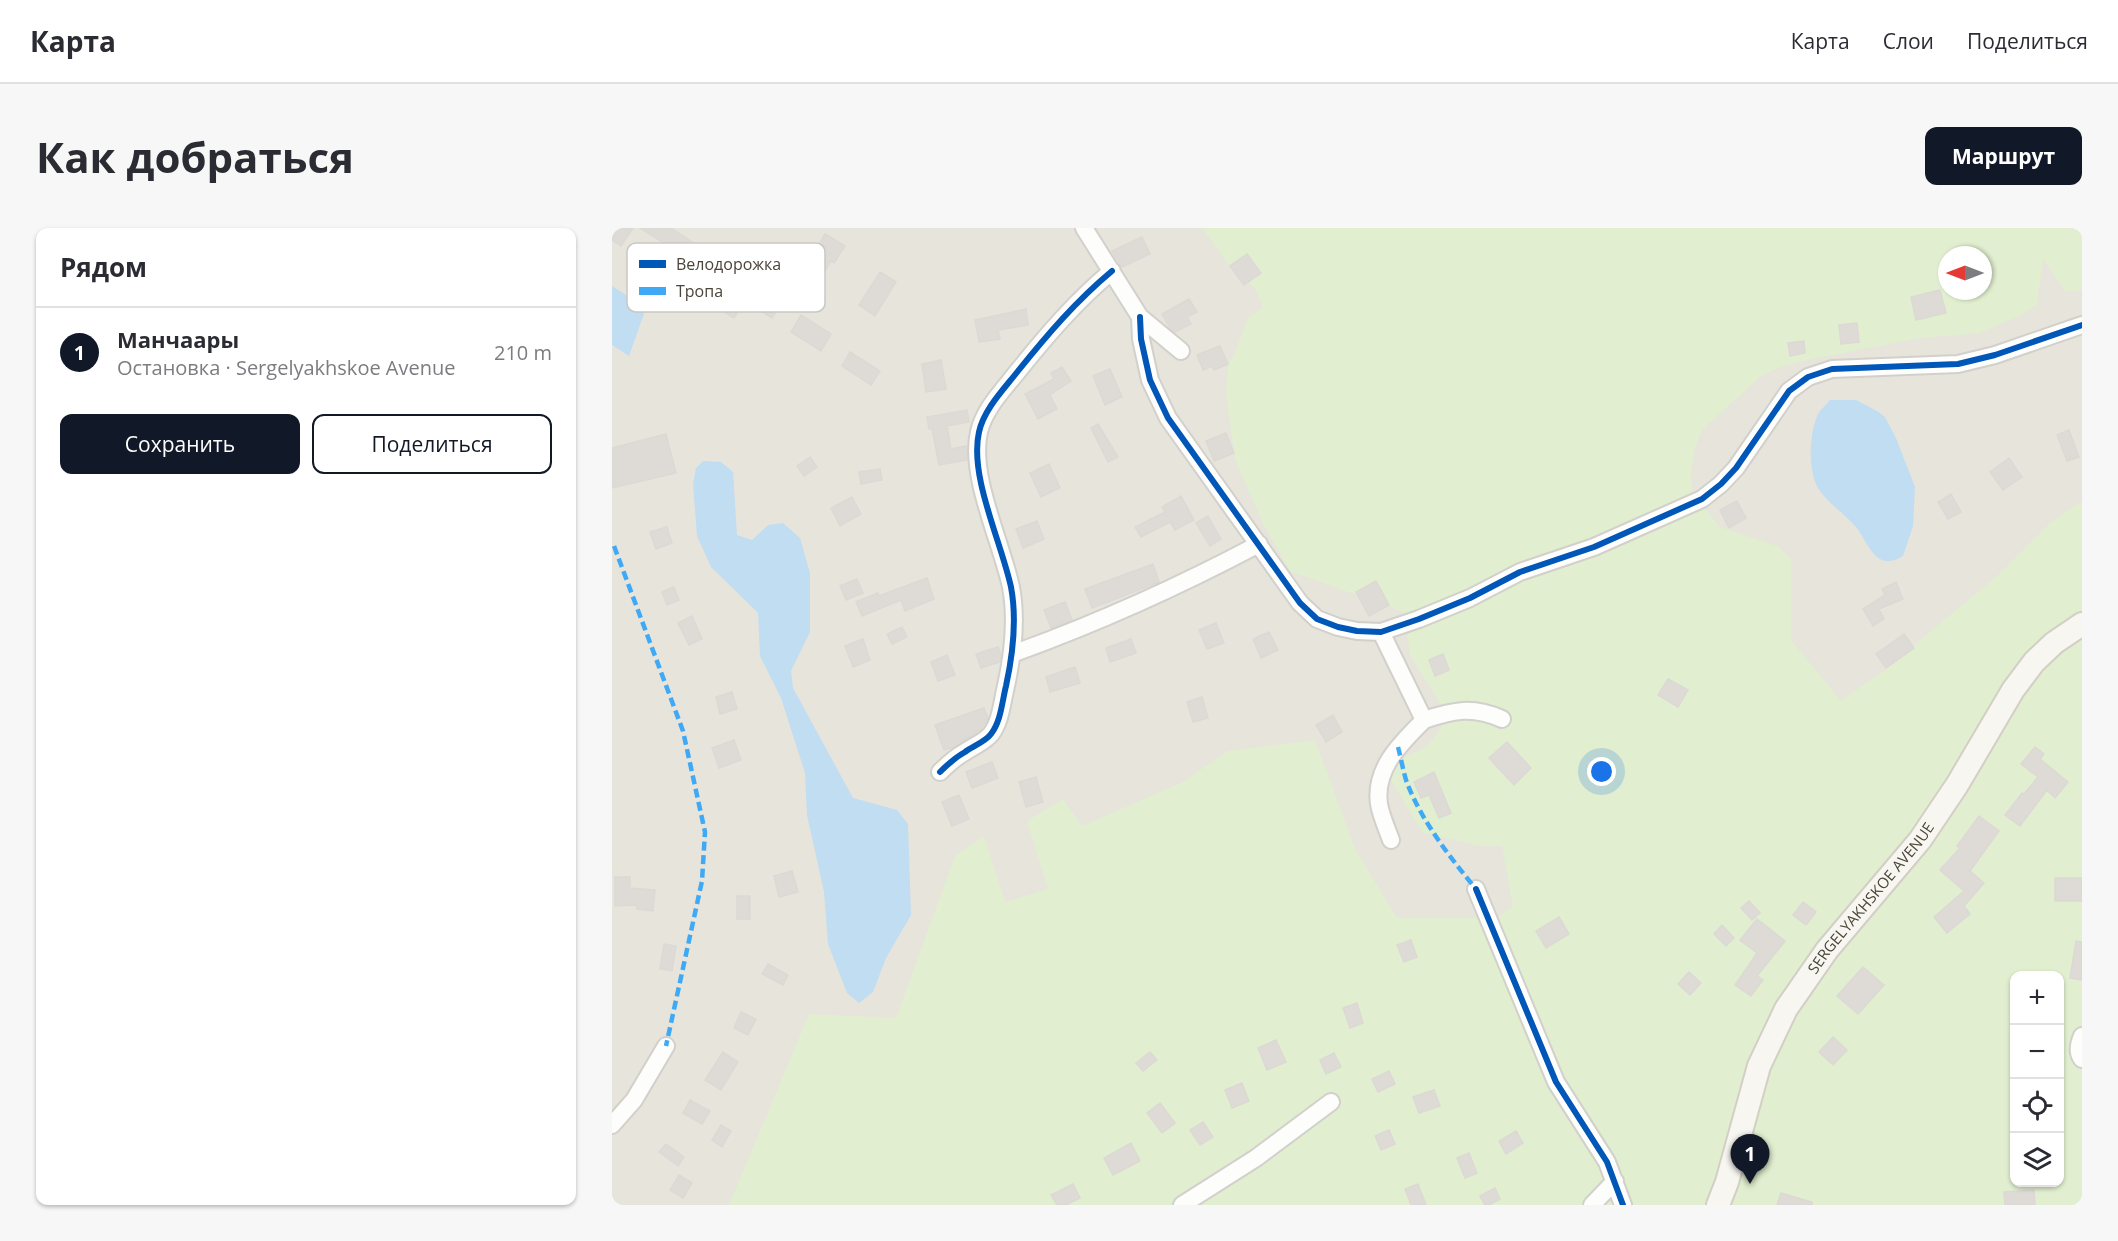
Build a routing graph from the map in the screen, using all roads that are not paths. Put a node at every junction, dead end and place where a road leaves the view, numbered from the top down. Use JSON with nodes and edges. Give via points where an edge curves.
{"nodes":[{"id":1,"x":1084,"y":228,"type":"edge"},
{"id":2,"x":1112,"y":271,"type":"junction"},
{"id":3,"x":1140,"y":316,"type":"junction"},
{"id":4,"x":2082,"y":325,"type":"edge"},
{"id":5,"x":1181,"y":351,"type":"dead end"},
{"id":6,"x":1259,"y":544,"type":"junction"},
{"id":7,"x":2082,"y":624,"type":"edge"},
{"id":8,"x":1381,"y":632,"type":"junction"},
{"id":9,"x":1011,"y":654,"type":"junction"},
{"id":10,"x":1502,"y":719,"type":"dead end"},
{"id":11,"x":1424,"y":720,"type":"junction"},
{"id":12,"x":940,"y":772,"type":"dead end"},
{"id":13,"x":1391,"y":840,"type":"dead end"},
{"id":14,"x":1476,"y":889,"type":"dead end"},
{"id":15,"x":2082,"y":1036,"type":"edge"},
{"id":16,"x":666,"y":1046,"type":"dead end"},
{"id":17,"x":2082,"y":1059,"type":"edge"},
{"id":18,"x":1331,"y":1102,"type":"dead end"},
{"id":19,"x":612,"y":1125,"type":"edge"},
{"id":20,"x":1616,"y":1181,"type":"junction"},
{"id":21,"x":1182,"y":1205,"type":"edge"},
{"id":22,"x":1592,"y":1205,"type":"edge"},
{"id":23,"x":1623,"y":1205,"type":"edge"},
{"id":24,"x":1718,"y":1205,"type":"edge"}],
"edges":[{"from":1,"to":2,"type":"street"},
{"from":2,"to":3,"type":"street"},
{"from":2,"to":9,"type":"street","via":[[1060,319],[992,404],[979,429],[978,473],[1011,589]]},
{"from":3,"to":5,"type":"street"},
{"from":3,"to":6,"type":"street","via":[[1150,380],[1168,418]]},
{"from":4,"to":8,"type":"street","via":[[1958,364],[1832,369],[1808,377],[1790,391],[1736,468],[1702,499],[1594,547],[1520,572],[1470,598]]},
{"from":6,"to":8,"type":"street","via":[[1300,603],[1317,619],[1338,627]]},
{"from":6,"to":9,"type":"street","via":[[1138,605]]},
{"from":7,"to":24,"type":"main road","name":"SERGELYAKHSKOE AVENUE","via":[[2034,662],[1920,840],[1827,950],[1786,1009],[1759,1066]]},
{"from":8,"to":11,"type":"street"},
{"from":9,"to":12,"type":"street","via":[[993,731]]},
{"from":10,"to":11,"type":"street","via":[[1485,711],[1466,711]]},
{"from":11,"to":13,"type":"street","via":[[1398,747],[1381,774],[1379,804]]},
{"from":14,"to":20,"type":"street","via":[[1556,1082],[1599,1147]]},
{"from":15,"to":17,"type":"street","via":[[2078,1046]]},
{"from":16,"to":19,"type":"street","via":[[634,1100]]},
{"from":18,"to":21,"type":"street","via":[[1256,1158]]},
{"from":20,"to":22,"type":"street"},
{"from":20,"to":23,"type":"street"}]}
